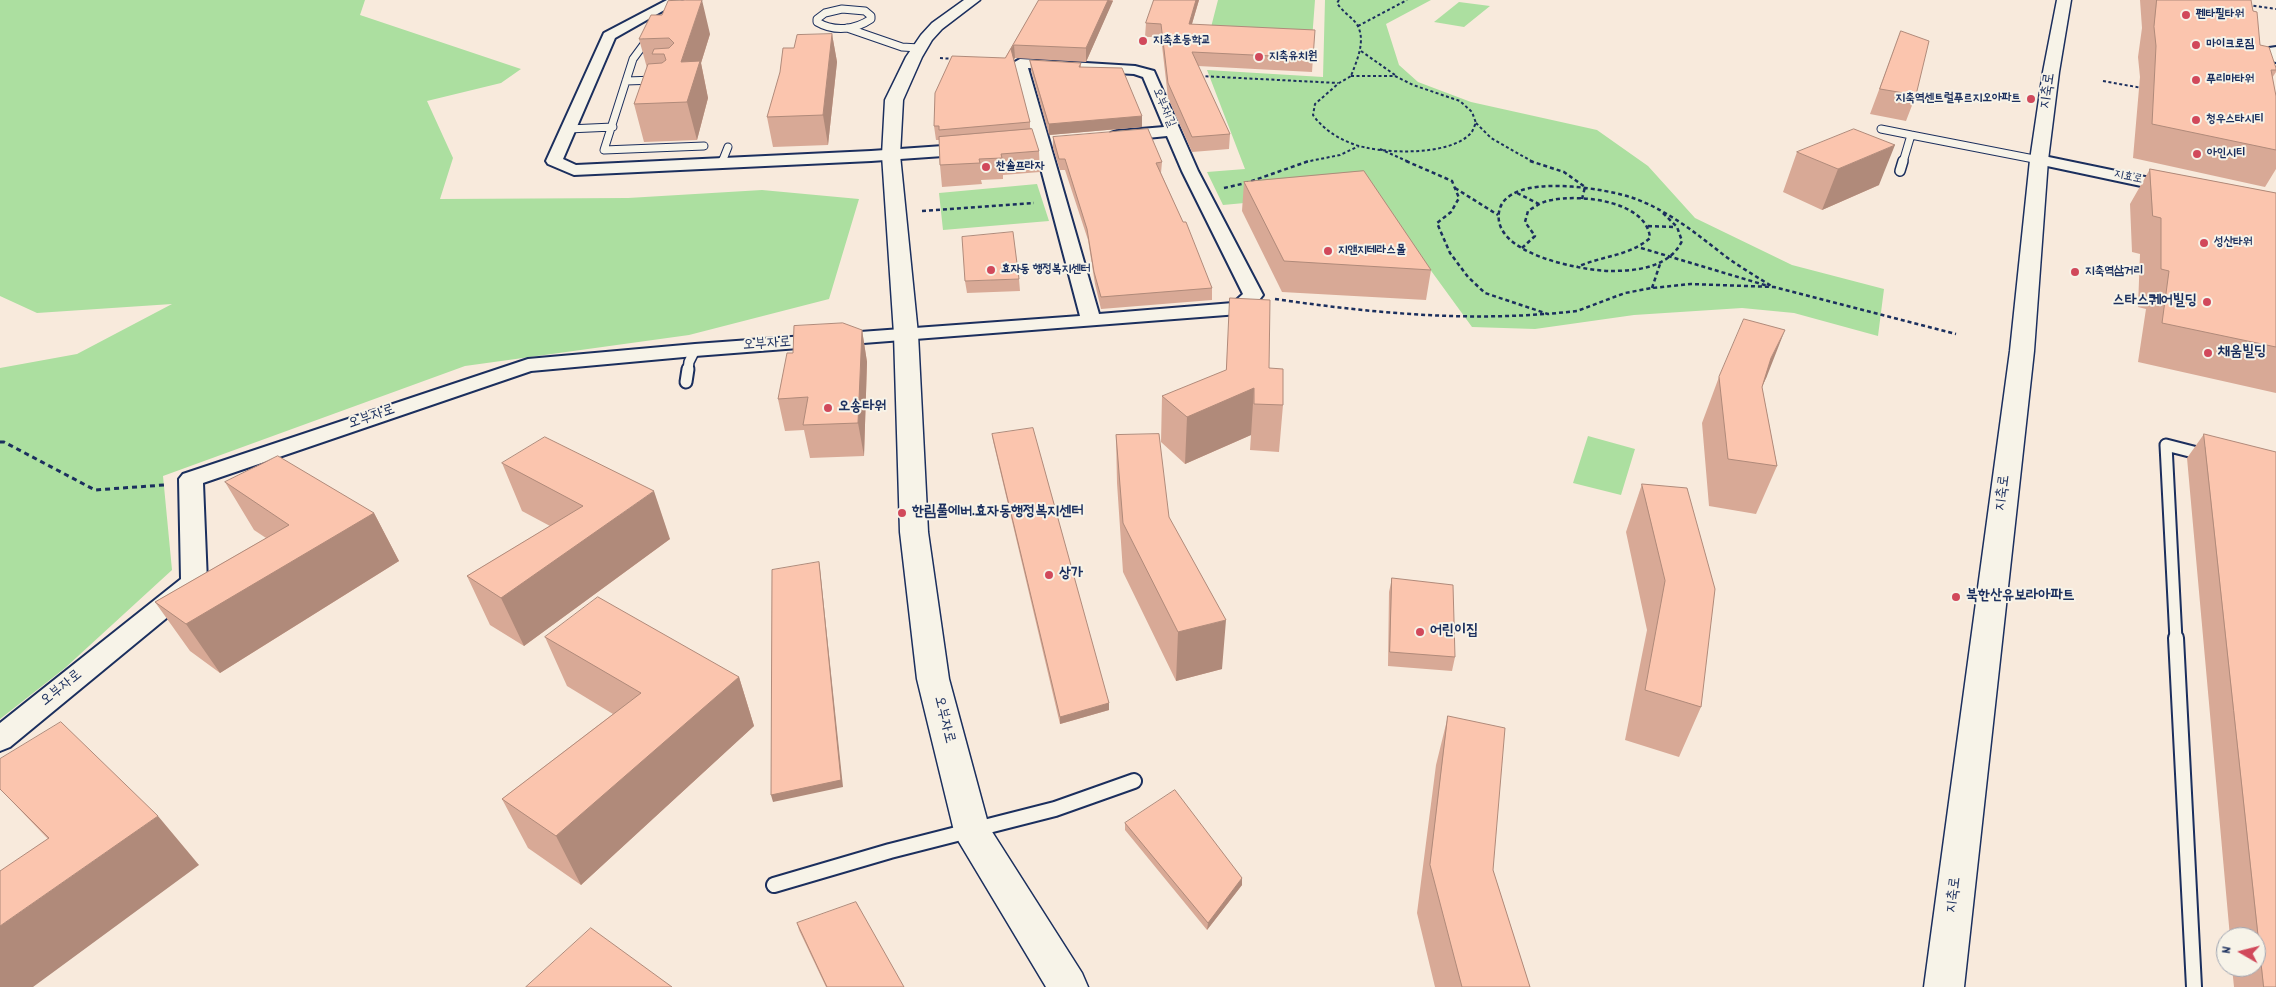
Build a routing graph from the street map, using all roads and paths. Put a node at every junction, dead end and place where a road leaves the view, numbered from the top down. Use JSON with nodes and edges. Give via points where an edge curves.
{"nodes":[{"id":1,"x":676,"y":0,"type":"edge"},
{"id":2,"x":973,"y":0,"type":"edge"},
{"id":3,"x":1339,"y":0,"type":"edge"},
{"id":4,"x":1407,"y":0,"type":"edge"},
{"id":5,"x":2064,"y":0,"type":"edge"},
{"id":6,"x":2247,"y":5,"type":"edge"},
{"id":7,"x":2276,"y":9,"type":"edge"},
{"id":8,"x":1358,"y":26,"type":"junction"},
{"id":9,"x":846,"y":28,"type":"junction"},
{"id":10,"x":657,"y":33,"type":"edge"},
{"id":11,"x":2276,"y":50,"type":"edge"},
{"id":12,"x":1361,"y":51,"type":"junction"},
{"id":13,"x":926,"y":53,"type":"junction"},
{"id":14,"x":2276,"y":58,"type":"edge"},
{"id":15,"x":961,"y":59,"type":"edge"},
{"id":16,"x":1198,"y":76,"type":"edge"},
{"id":17,"x":1351,"y":76,"type":"junction"},
{"id":18,"x":1395,"y":76,"type":"junction"},
{"id":19,"x":660,"y":80,"type":"edge"},
{"id":20,"x":626,"y":81,"type":"junction"},
{"id":21,"x":2103,"y":81,"type":"dead end"},
{"id":22,"x":1339,"y":83,"type":"junction"},
{"id":23,"x":2151,"y":90,"type":"dead end"},
{"id":24,"x":631,"y":97,"type":"dead end"},
{"id":25,"x":622,"y":98,"type":"junction"},
{"id":26,"x":1476,"y":123,"type":"junction"},
{"id":27,"x":613,"y":127,"type":"junction"},
{"id":28,"x":568,"y":129,"type":"junction"},
{"id":29,"x":1881,"y":129,"type":"dead end"},
{"id":30,"x":1173,"y":131,"type":"junction"},
{"id":31,"x":1911,"y":135,"type":"junction"},
{"id":32,"x":1098,"y":138,"type":"edge"},
{"id":33,"x":1061,"y":142,"type":"edge"},
{"id":34,"x":1042,"y":143,"type":"junction"},
{"id":35,"x":1023,"y":145,"type":"edge"},
{"id":36,"x":704,"y":146,"type":"dead end"},
{"id":37,"x":1359,"y":146,"type":"junction"},
{"id":38,"x":728,"y":147,"type":"dead end"},
{"id":39,"x":985,"y":148,"type":"edge"},
{"id":40,"x":1380,"y":150,"type":"junction"},
{"id":41,"x":891,"y":155,"type":"junction"},
{"id":42,"x":2039,"y":160,"type":"junction"},
{"id":43,"x":722,"y":163,"type":"junction"},
{"id":44,"x":1900,"y":172,"type":"dead end"},
{"id":45,"x":1584,"y":186,"type":"junction"},
{"id":46,"x":1454,"y":187,"type":"junction"},
{"id":47,"x":1200,"y":190,"type":"junction"},
{"id":48,"x":2191,"y":192,"type":"edge"},
{"id":49,"x":1517,"y":193,"type":"junction"},
{"id":50,"x":1582,"y":199,"type":"junction"},
{"id":51,"x":1058,"y":201,"type":"junction"},
{"id":52,"x":1539,"y":204,"type":"junction"},
{"id":53,"x":922,"y":211,"type":"dead end"},
{"id":54,"x":1664,"y":213,"type":"junction"},
{"id":55,"x":1499,"y":215,"type":"junction"},
{"id":56,"x":1684,"y":225,"type":"junction"},
{"id":57,"x":1648,"y":226,"type":"junction"},
{"id":58,"x":1677,"y":227,"type":"junction"},
{"id":59,"x":1522,"y":248,"type":"junction"},
{"id":60,"x":1641,"y":248,"type":"junction"},
{"id":61,"x":1671,"y":256,"type":"junction"},
{"id":62,"x":1660,"y":264,"type":"junction"},
{"id":63,"x":1576,"y":267,"type":"junction"},
{"id":64,"x":1774,"y":287,"type":"junction"},
{"id":65,"x":1652,"y":288,"type":"junction"},
{"id":66,"x":1253,"y":295,"type":"junction"},
{"id":67,"x":1548,"y":314,"type":"junction"},
{"id":68,"x":1091,"y":321,"type":"junction"},
{"id":69,"x":906,"y":334,"type":"junction"},
{"id":70,"x":1956,"y":334,"type":"dead end"},
{"id":71,"x":695,"y":350,"type":"junction"},
{"id":72,"x":686,"y":382,"type":"dead end"},
{"id":73,"x":0,"y":442,"type":"edge"},
{"id":74,"x":2221,"y":459,"type":"edge"},
{"id":75,"x":191,"y":479,"type":"junction"},
{"id":76,"x":0,"y":739,"type":"edge"},
{"id":77,"x":1134,"y":781,"type":"dead end"},
{"id":78,"x":972,"y":831,"type":"junction"},
{"id":79,"x":774,"y":885,"type":"dead end"},
{"id":80,"x":1068,"y":987,"type":"edge"},
{"id":81,"x":1944,"y":987,"type":"edge"},
{"id":82,"x":2194,"y":987,"type":"edge"}],
"edges":[{"from":1,"to":28,"type":"street","via":[[609,36]]},
{"from":2,"to":13,"type":"main road","name":"오부자로","via":[[937,26]]},
{"from":3,"to":8,"type":"path","via":[[1337,3],[1342,11]]},
{"from":4,"to":8,"type":"path"},
{"from":5,"to":42,"type":"main road","name":"지축로"},
{"from":6,"to":7,"type":"path"},
{"from":8,"to":12,"type":"path"},
{"from":9,"to":9,"type":"lane","via":[[827,27],[817,22],[831,9],[858,10],[871,16],[867,22]]},
{"from":9,"to":13,"type":"lane"},
{"from":10,"to":20,"type":"lane","via":[[649,36],[633,59]]},
{"from":11,"to":14,"type":"street"},
{"from":12,"to":17,"type":"path"},
{"from":12,"to":18,"type":"path"},
{"from":13,"to":15,"type":"path"},
{"from":13,"to":41,"type":"main road","name":"오부자로","via":[[894,100]]},
{"from":16,"to":22,"type":"path"},
{"from":17,"to":18,"type":"path"},
{"from":17,"to":22,"type":"path"},
{"from":18,"to":26,"type":"path","via":[[1460,100],[1472,112]]},
{"from":19,"to":20,"type":"lane"},
{"from":20,"to":25,"type":"lane"},
{"from":21,"to":23,"type":"path"},
{"from":22,"to":37,"type":"path","via":[[1315,104],[1313,115],[1319,126]]},
{"from":24,"to":25,"type":"lane"},
{"from":25,"to":27,"type":"lane"},
{"from":26,"to":40,"type":"path","via":[[1470,133],[1450,144],[1409,151]]},
{"from":26,"to":45,"type":"path","via":[[1509,150],[1539,165],[1564,172]]},
{"from":27,"to":28,"type":"lane"},
{"from":27,"to":36,"type":"lane","via":[[604,150]]},
{"from":28,"to":43,"type":"street","via":[[554,160],[574,170]]},
{"from":29,"to":31,"type":"lane"},
{"from":30,"to":32,"type":"street"},
{"from":30,"to":34,"type":"street","name":"오부자1길","via":[[1149,74],[1136,70],[1020,63]]},
{"from":30,"to":47,"type":"street","name":"오부자1길"},
{"from":31,"to":42,"type":"lane"},
{"from":31,"to":44,"type":"lane"},
{"from":33,"to":34,"type":"street"},
{"from":34,"to":35,"type":"street"},
{"from":34,"to":51,"type":"street","name":"오부자1길"},
{"from":37,"to":40,"type":"path"},
{"from":37,"to":47,"type":"path","via":[[1344,156],[1311,160],[1238,186]]},
{"from":38,"to":43,"type":"lane"},
{"from":39,"to":41,"type":"street"},
{"from":40,"to":46,"type":"path","via":[[1452,181]]},
{"from":41,"to":43,"type":"street"},
{"from":41,"to":69,"type":"main road","name":"오부자로"},
{"from":42,"to":48,"type":"street","name":"지효로"},
{"from":42,"to":81,"type":"main road","name":"지축로","via":[[2022,351]]},
{"from":45,"to":49,"type":"path","via":[[1556,186]]},
{"from":45,"to":50,"type":"path"},
{"from":45,"to":54,"type":"path","via":[[1641,201]]},
{"from":46,"to":55,"type":"path"},
{"from":46,"to":67,"type":"path","via":[[1460,198],[1451,212],[1437,223],[1450,253],[1485,294]]},
{"from":47,"to":66,"type":"street","name":"오부자1길"},
{"from":49,"to":52,"type":"path"},
{"from":49,"to":55,"type":"path","via":[[1500,208]]},
{"from":50,"to":52,"type":"path","via":[[1556,199]]},
{"from":50,"to":57,"type":"path","via":[[1620,206],[1637,215]]},
{"from":51,"to":53,"type":"path"},
{"from":51,"to":68,"type":"street","name":"오부자1길"},
{"from":52,"to":59,"type":"path","via":[[1528,211],[1525,222],[1535,236]]},
{"from":54,"to":56,"type":"path"},
{"from":54,"to":58,"type":"path"},
{"from":55,"to":59,"type":"path","via":[[1498,221],[1506,235]]},
{"from":56,"to":58,"type":"path"},
{"from":56,"to":64,"type":"path"},
{"from":57,"to":58,"type":"path"},
{"from":57,"to":60,"type":"path","via":[[1650,238]]},
{"from":58,"to":61,"type":"path","via":[[1682,241],[1676,254]]},
{"from":59,"to":63,"type":"path"},
{"from":60,"to":61,"type":"path"},
{"from":60,"to":63,"type":"path"},
{"from":61,"to":62,"type":"path"},
{"from":61,"to":64,"type":"path"},
{"from":62,"to":63,"type":"path","via":[[1636,270]]},
{"from":62,"to":65,"type":"path"},
{"from":64,"to":65,"type":"path","via":[[1691,284]]},
{"from":64,"to":70,"type":"path"},
{"from":65,"to":67,"type":"path","via":[[1625,293],[1577,311]]},
{"from":66,"to":67,"type":"path","via":[[1364,312],[1504,318]]},
{"from":66,"to":68,"type":"street","via":[[1239,308]]},
{"from":68,"to":69,"type":"street"},
{"from":69,"to":71,"type":"street","name":"오부자로"},
{"from":69,"to":78,"type":"main road","name":"오부자로","via":[[914,532],[932,679]]},
{"from":71,"to":72,"type":"lane","via":[[689,362]]},
{"from":71,"to":75,"type":"street","name":"오부자로","via":[[528,365]]},
{"from":73,"to":75,"type":"path","via":[[95,490],[153,487]]},
{"from":74,"to":82,"type":"lane","via":[[2166,445]]},
{"from":75,"to":76,"type":"street","name":"오부자로","via":[[194,582]]},
{"from":77,"to":78,"type":"lane","via":[[1054,809]]},
{"from":78,"to":79,"type":"lane"},
{"from":78,"to":80,"type":"main road","name":"오부자로"}]}
